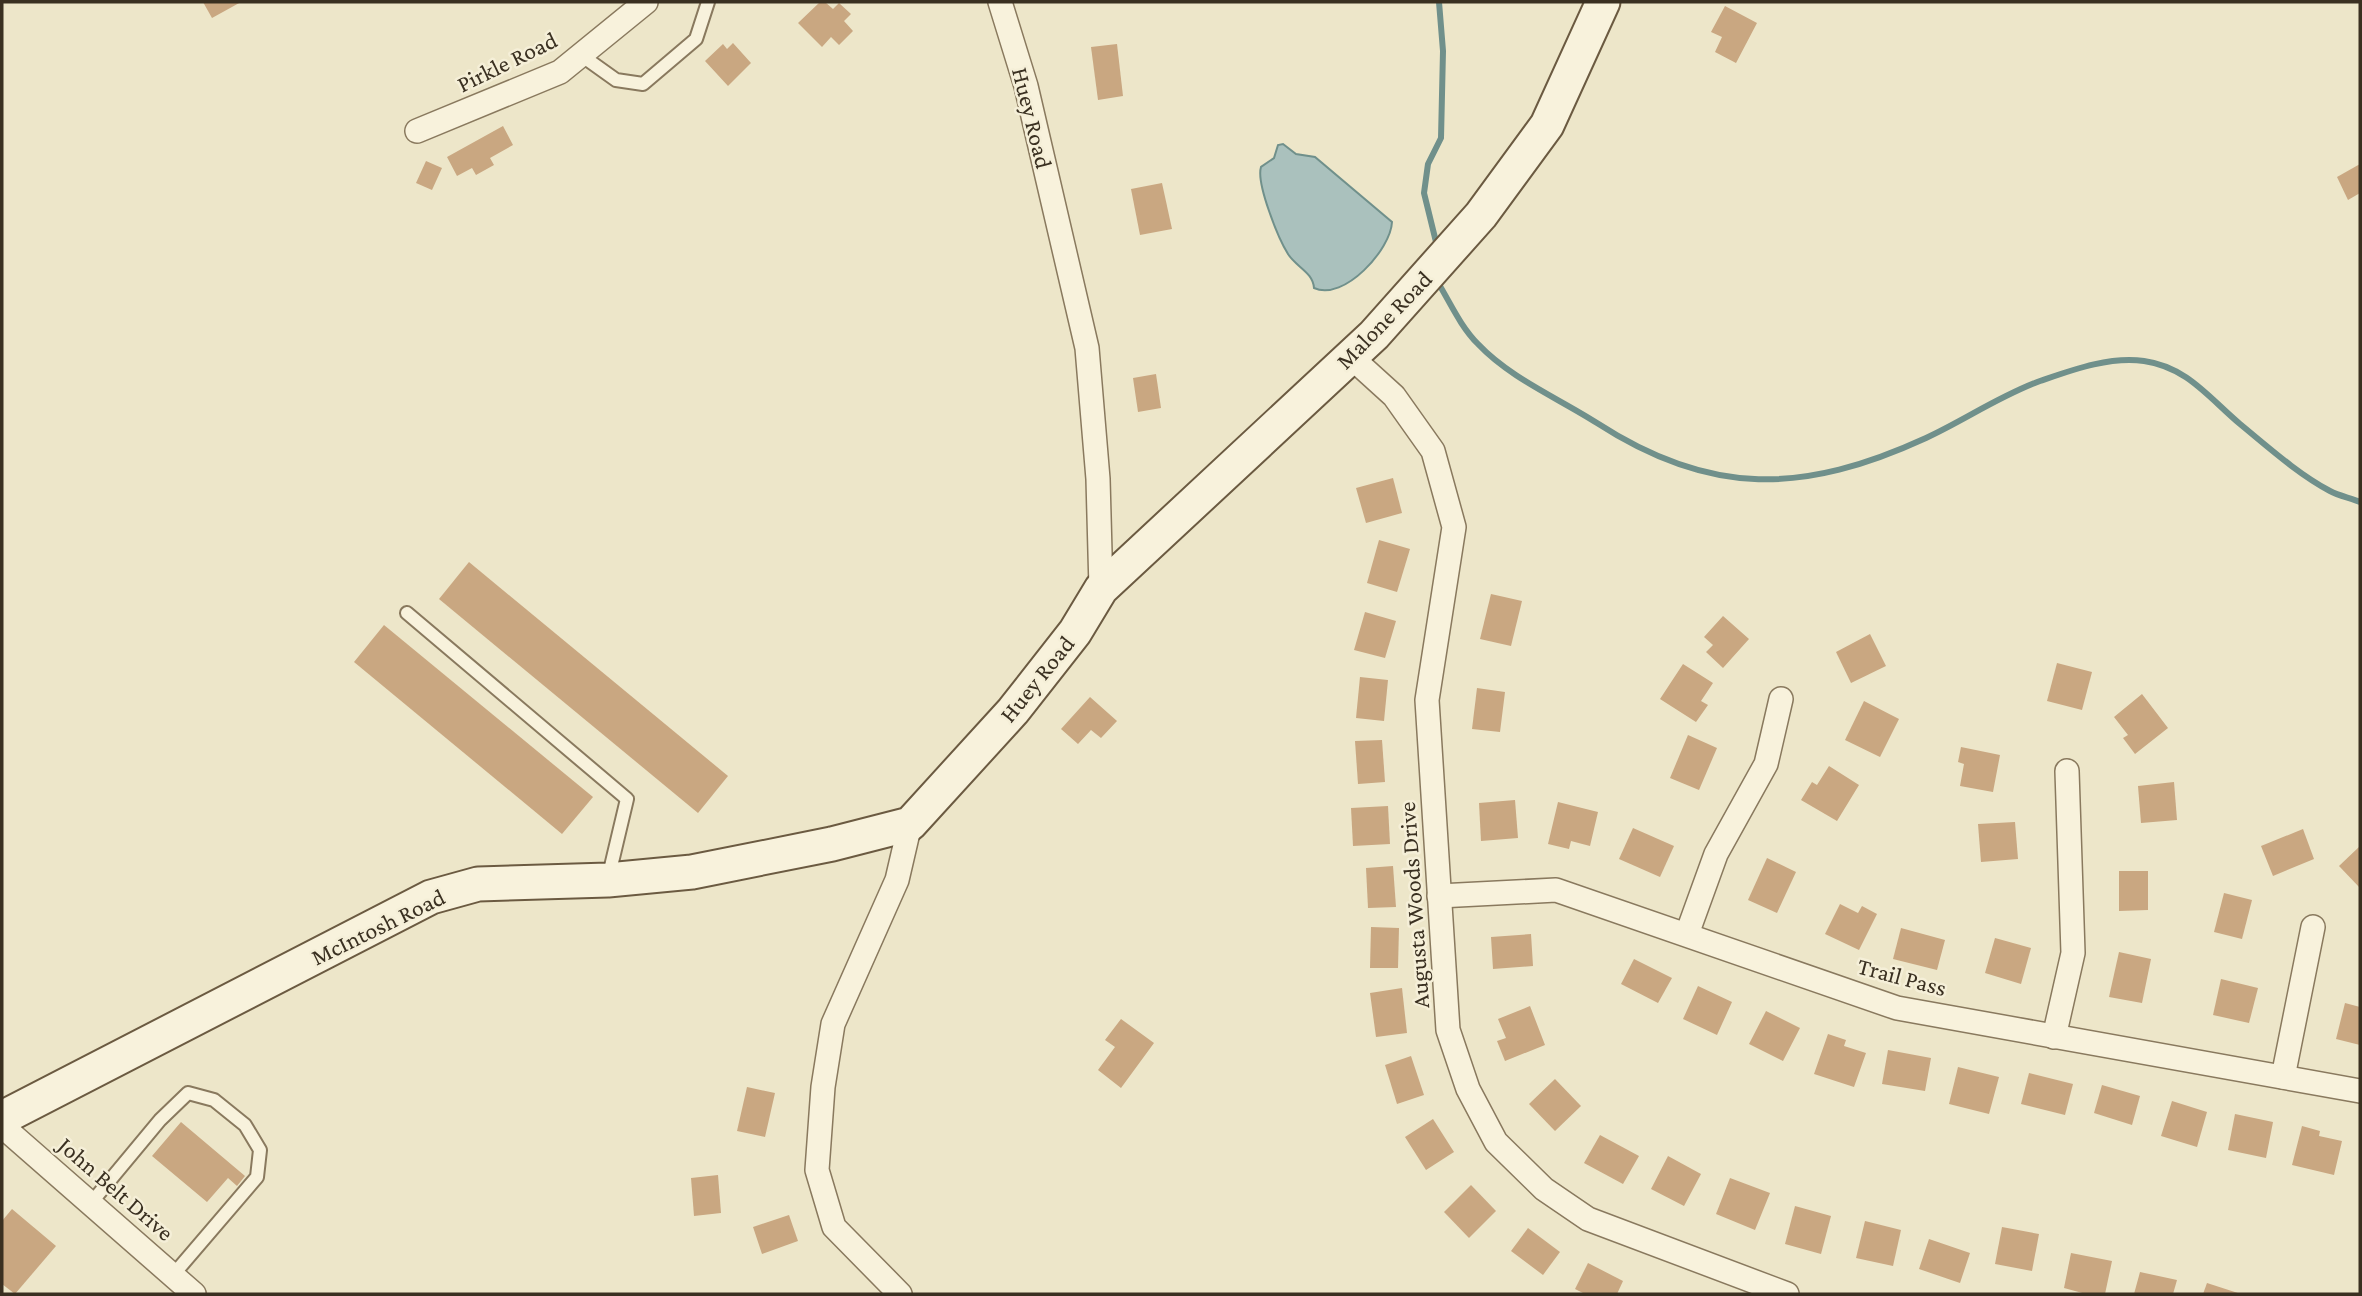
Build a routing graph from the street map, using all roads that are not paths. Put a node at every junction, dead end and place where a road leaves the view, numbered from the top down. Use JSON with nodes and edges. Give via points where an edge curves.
{"nodes":[{"id":1,"x":646,"y":2,"type":"edge"},
{"id":2,"x":708,"y":2,"type":"edge"},
{"id":3,"x":1000,"y":2,"type":"edge"},
{"id":4,"x":1603,"y":2,"type":"edge"},
{"id":5,"x":581,"y":55,"type":"junction"},
{"id":6,"x":417,"y":131,"type":"dead end"},
{"id":7,"x":1351,"y":356,"type":"junction"},
{"id":8,"x":1101,"y":589,"type":"junction"},
{"id":9,"x":407,"y":613,"type":"dead end"},
{"id":10,"x":1781,"y":699,"type":"dead end"},
{"id":11,"x":2067,"y":771,"type":"dead end"},
{"id":12,"x":910,"y":824,"type":"junction"},
{"id":13,"x":608,"y":880,"type":"junction"},
{"id":14,"x":1439,"y":896,"type":"junction"},
{"id":15,"x":2313,"y":927,"type":"dead end"},
{"id":16,"x":1687,"y":934,"type":"junction"},
{"id":17,"x":2054,"y":1037,"type":"junction"},
{"id":18,"x":2283,"y":1077,"type":"junction"},
{"id":19,"x":2360,"y":1091,"type":"edge"},
{"id":20,"x":2,"y":1118,"type":"edge"},
{"id":21,"x":2,"y":1126,"type":"edge"},
{"id":22,"x":91,"y":1203,"type":"junction"},
{"id":23,"x":174,"y":1274,"type":"junction"},
{"id":24,"x":194,"y":1294,"type":"edge"},
{"id":25,"x":900,"y":1294,"type":"edge"},
{"id":26,"x":1787,"y":1294,"type":"edge"}],
"edges":[{"from":1,"to":5,"type":"street","name":"Pirkle Road"},
{"from":2,"to":5,"type":"lane","via":[[696,39],[643,83],[616,80]]},
{"from":3,"to":8,"type":"street","name":"Huey Road","via":[[1026,86],[1087,348]]},
{"from":4,"to":7,"type":"street","name":"Malone Road","via":[[1547,124],[1481,215]]},
{"from":5,"to":6,"type":"street","name":"Pirkle Road","via":[[560,72]]},
{"from":7,"to":8,"type":"street","name":"Malone Road"},
{"from":7,"to":14,"type":"street","name":"Augusta Woods Drive","via":[[1394,396],[1433,451],[1454,527],[1427,700]]},
{"from":8,"to":12,"type":"street","name":"Huey Road","via":[[1075,632],[1013,711]]},
{"from":9,"to":13,"type":"lane","via":[[627,799]]},
{"from":10,"to":16,"type":"street","via":[[1766,764],[1716,854]]},
{"from":11,"to":17,"type":"street","via":[[2073,953]]},
{"from":12,"to":13,"type":"street","name":"McIntosh Road","via":[[692,872]]},
{"from":12,"to":25,"type":"street","name":"Huey Road","via":[[897,880],[833,1024],[817,1170],[834,1227]]},
{"from":13,"to":20,"type":"street","name":"McIntosh Road","via":[[478,884],[431,897]]},
{"from":14,"to":16,"type":"street","name":"Trail Pass","via":[[1556,890]]},
{"from":14,"to":26,"type":"street","name":"Augusta Woods Drive","via":[[1448,1030],[1468,1089],[1496,1142],[1544,1189],[1588,1219]]},
{"from":15,"to":18,"type":"street"},
{"from":16,"to":17,"type":"street","name":"Trail Pass","via":[[1897,1008]]},
{"from":17,"to":18,"type":"street","name":"Trail Pass"},
{"from":18,"to":19,"type":"street","name":"Trail Pass"},
{"from":21,"to":22,"type":"street","name":"John Belt Drive"},
{"from":22,"to":23,"type":"street","name":"John Belt Drive"},
{"from":22,"to":23,"type":"lane","via":[[188,1093],[214,1100],[246,1125],[260,1150],[257,1177]]},
{"from":23,"to":24,"type":"street","name":"John Belt Drive"}]}
